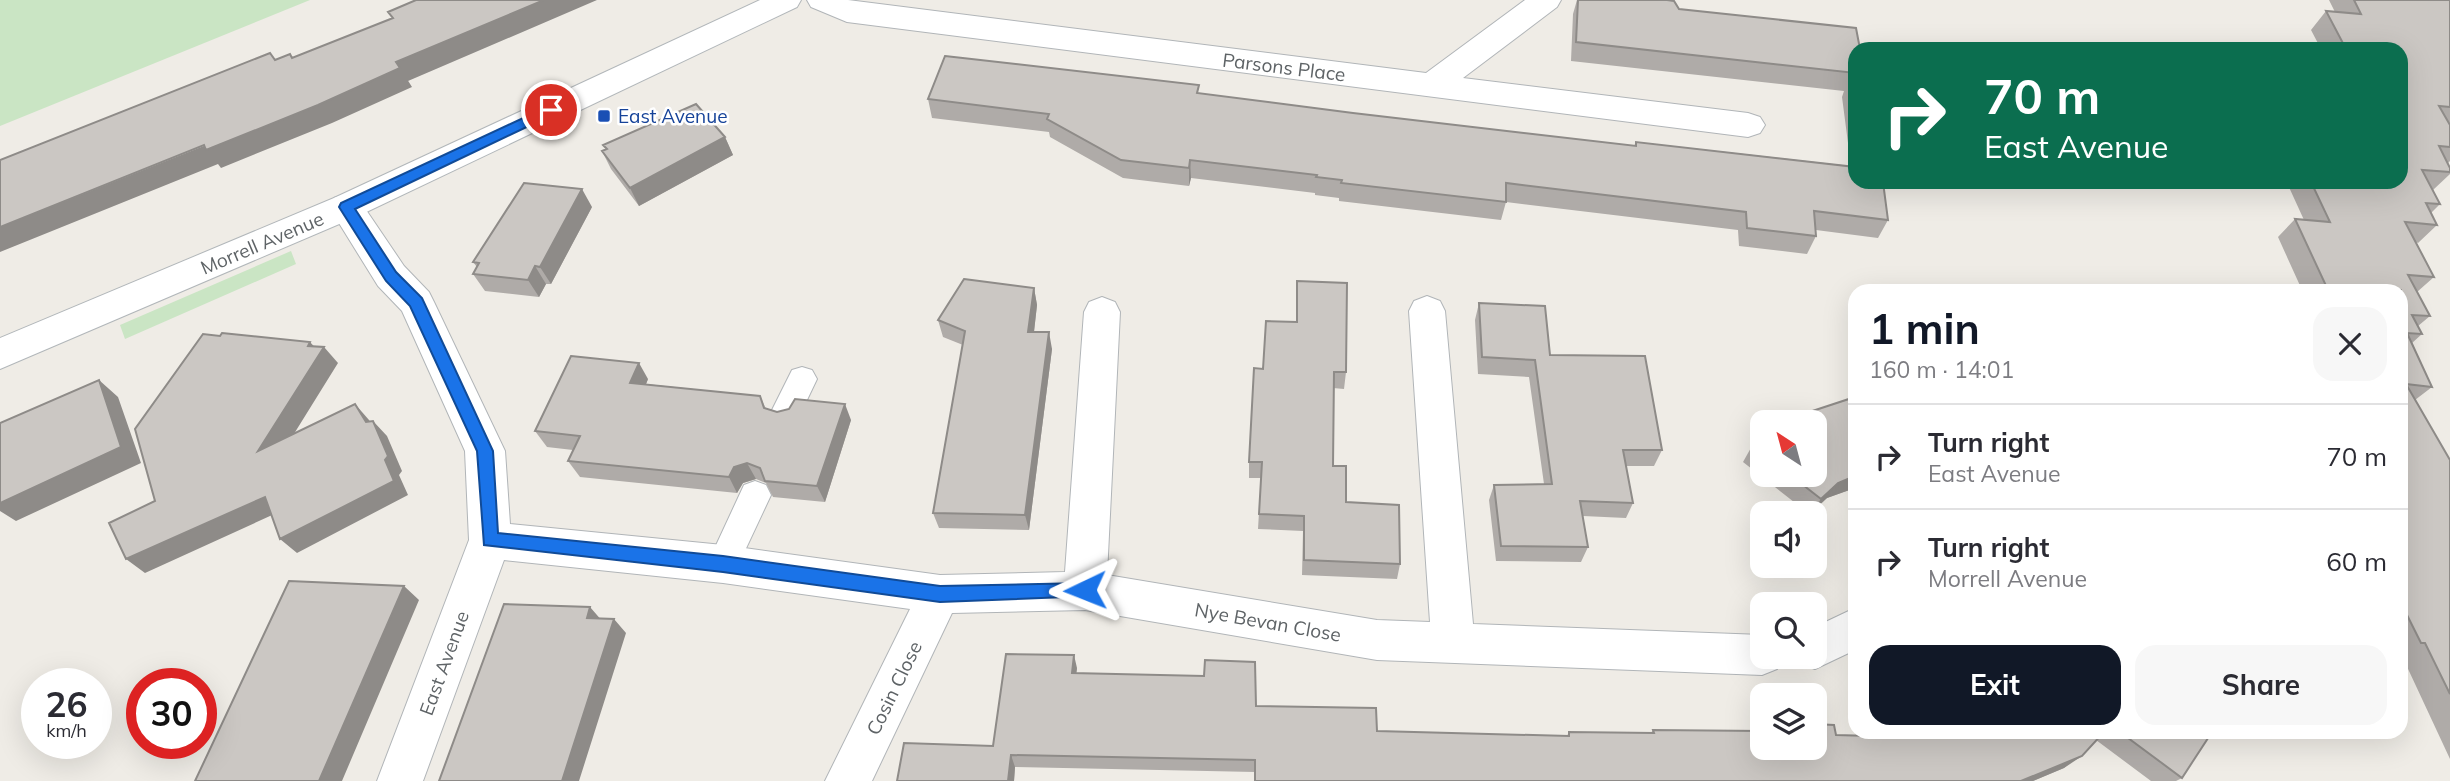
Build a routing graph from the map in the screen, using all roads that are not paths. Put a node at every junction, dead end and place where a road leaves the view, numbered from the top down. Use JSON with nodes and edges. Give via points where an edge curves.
{"nodes":[{"id":1,"x":786,"y":0,"type":"edge"},
{"id":2,"x":822,"y":0,"type":"edge"},
{"id":3,"x":1546,"y":0,"type":"edge"},
{"id":4,"x":1432,"y":85,"type":"junction"},
{"id":5,"x":1748,"y":125,"type":"dead end"},
{"id":6,"x":346,"y":207,"type":"junction"},
{"id":7,"x":1427,"y":311,"type":"dead end"},
{"id":8,"x":1102,"y":312,"type":"dead end"},
{"id":9,"x":0,"y":354,"type":"edge"},
{"id":10,"x":802,"y":379,"type":"dead end"},
{"id":11,"x":785,"y":414,"type":"edge"},
{"id":12,"x":755,"y":495,"type":"dead end"},
{"id":13,"x":490,"y":540,"type":"junction"},
{"id":14,"x":723,"y":564,"type":"junction"},
{"id":15,"x":1085,"y":590,"type":"junction"},
{"id":16,"x":940,"y":594,"type":"junction"},
{"id":17,"x":1848,"y":632,"type":"edge"},
{"id":18,"x":1453,"y":643,"type":"junction"},
{"id":19,"x":1827,"y":643,"type":"edge"},
{"id":20,"x":1750,"y":655,"type":"edge"},
{"id":21,"x":400,"y":781,"type":"edge"},
{"id":22,"x":848,"y":781,"type":"edge"}],
"edges":[{"from":1,"to":6,"type":"street","name":"Morrell Avenue"},
{"from":2,"to":4,"type":"street","name":"Parsons Place","via":[[847,12]]},
{"from":3,"to":4,"type":"street"},
{"from":4,"to":5,"type":"street","name":"Parsons Place"},
{"from":6,"to":9,"type":"street","name":"Morrell Avenue"},
{"from":6,"to":13,"type":"street","name":"East Avenue","via":[[391,276],[416,302],[485,451]]},
{"from":7,"to":18,"type":"street"},
{"from":8,"to":15,"type":"street"},
{"from":10,"to":11,"type":"lane"},
{"from":12,"to":14,"type":"lane"},
{"from":13,"to":14,"type":"street","name":"Nye Bevan Close"},
{"from":13,"to":21,"type":"street","name":"East Avenue"},
{"from":14,"to":16,"type":"street","name":"Nye Bevan Close"},
{"from":15,"to":16,"type":"street","name":"Nye Bevan Close"},
{"from":15,"to":18,"type":"street","name":"Nye Bevan Close","via":[[1377,640]]},
{"from":16,"to":22,"type":"street","name":"Cosin Close"},
{"from":17,"to":19,"type":"street"},
{"from":18,"to":20,"type":"street","name":"Nye Bevan Close"}]}
